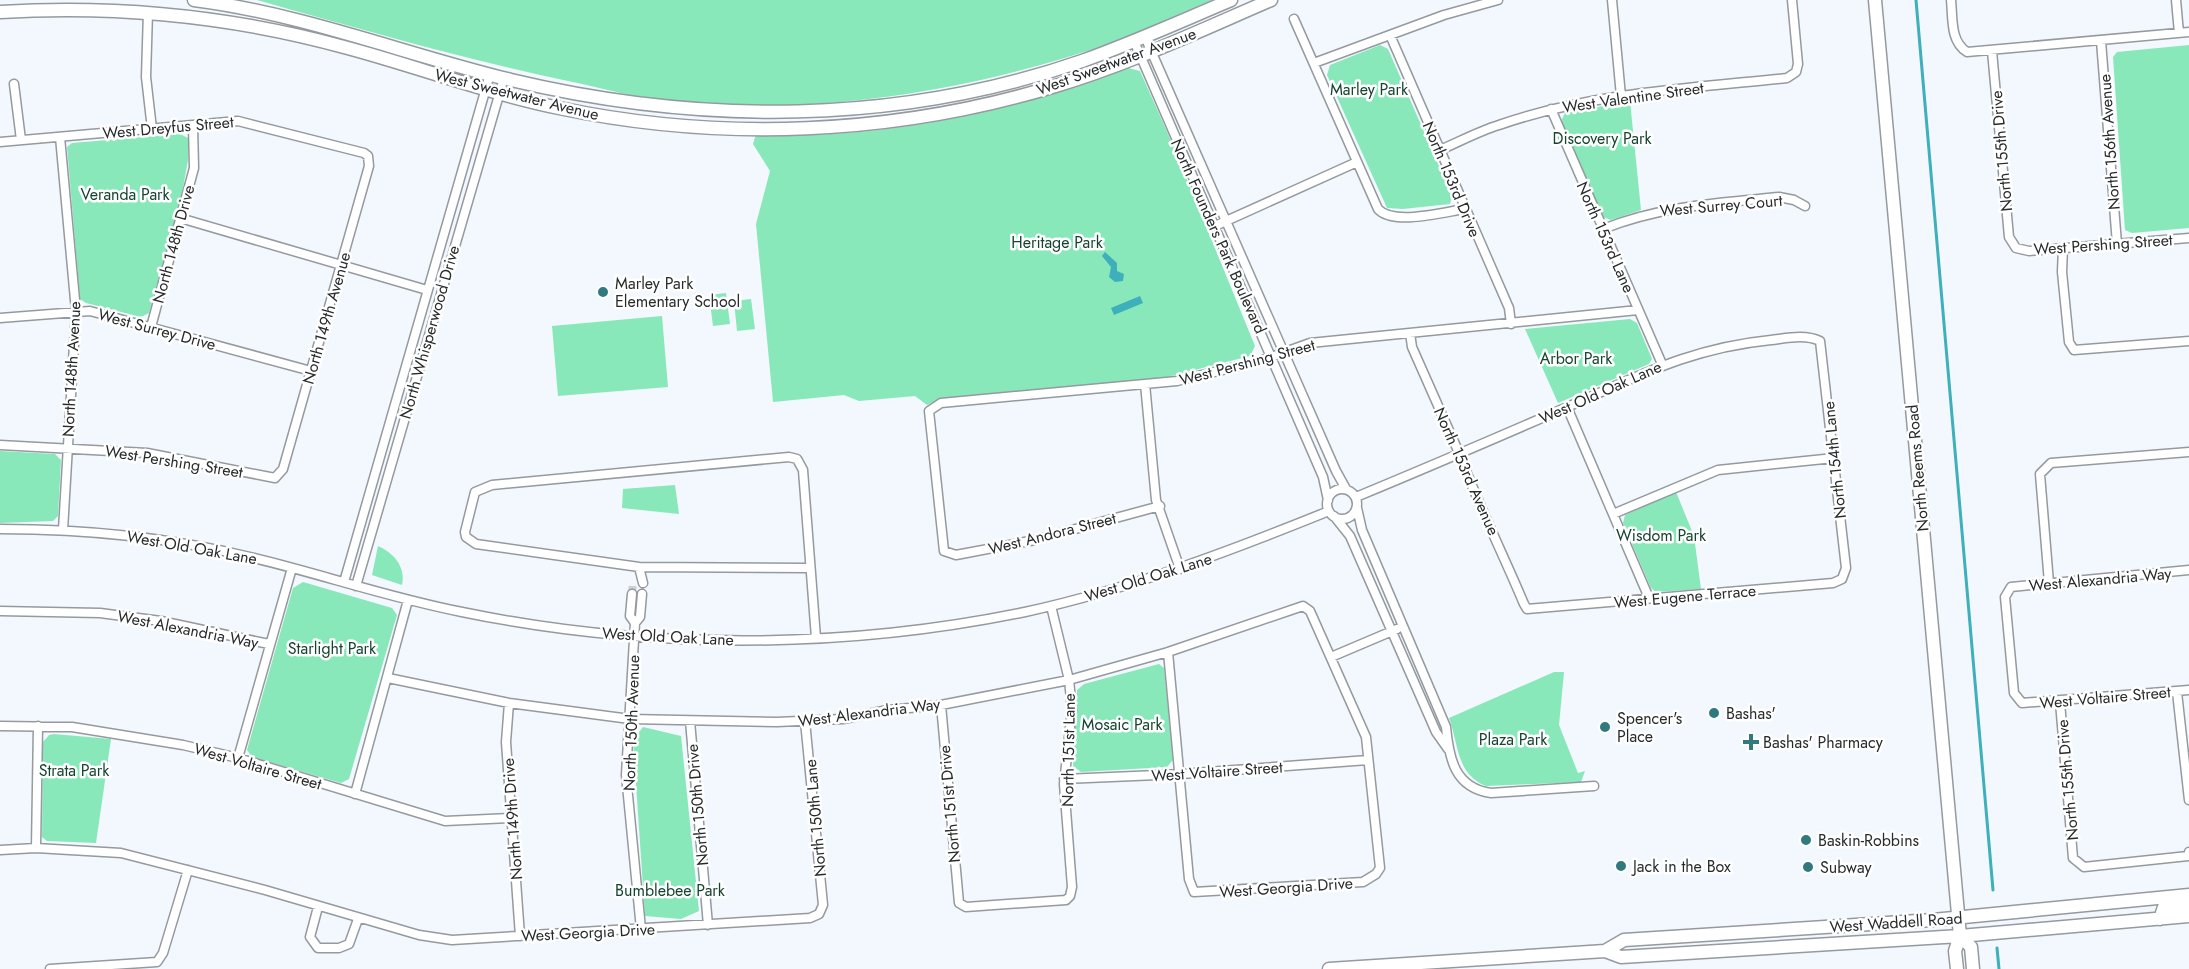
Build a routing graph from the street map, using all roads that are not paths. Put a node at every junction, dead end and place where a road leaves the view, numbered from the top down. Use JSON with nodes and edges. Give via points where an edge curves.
{"nodes":[{"id":1,"x":194,"y":0,"type":"edge"},
{"id":2,"x":1231,"y":0,"type":"edge"},
{"id":3,"x":1271,"y":0,"type":"edge"},
{"id":4,"x":1498,"y":0,"type":"edge"},
{"id":5,"x":1612,"y":0,"type":"edge"},
{"id":6,"x":1792,"y":0,"type":"edge"},
{"id":7,"x":1875,"y":0,"type":"edge"},
{"id":8,"x":1951,"y":0,"type":"edge"},
{"id":9,"x":2176,"y":0,"type":"edge"},
{"id":10,"x":0,"y":12,"type":"edge"},
{"id":11,"x":148,"y":12,"type":"junction"},
{"id":12,"x":1294,"y":19,"type":"dead end"},
{"id":13,"x":2189,"y":32,"type":"edge"},
{"id":14,"x":2179,"y":33,"type":"junction"},
{"id":15,"x":1390,"y":35,"type":"junction"},
{"id":16,"x":1140,"y":39,"type":"junction"},
{"id":17,"x":2101,"y":41,"type":"junction"},
{"id":18,"x":1992,"y":51,"type":"junction"},
{"id":19,"x":1146,"y":53,"type":"junction"},
{"id":20,"x":1314,"y":63,"type":"junction"},
{"id":21,"x":490,"y":74,"type":"junction"},
{"id":22,"x":504,"y":78,"type":"junction"},
{"id":23,"x":14,"y":84,"type":"dead end"},
{"id":24,"x":486,"y":88,"type":"junction"},
{"id":25,"x":499,"y":92,"type":"junction"},
{"id":26,"x":1621,"y":96,"type":"junction"},
{"id":27,"x":1551,"y":109,"type":"junction"},
{"id":28,"x":193,"y":125,"type":"junction"},
{"id":29,"x":152,"y":129,"type":"junction"},
{"id":30,"x":60,"y":137,"type":"junction"},
{"id":31,"x":21,"y":140,"type":"junction"},
{"id":32,"x":0,"y":142,"type":"edge"},
{"id":33,"x":1440,"y":150,"type":"junction"},
{"id":34,"x":368,"y":156,"type":"joint"},
{"id":35,"x":1357,"y":162,"type":"junction"},
{"id":36,"x":1805,"y":206,"type":"dead end"},
{"id":37,"x":1465,"y":209,"type":"junction"},
{"id":38,"x":180,"y":218,"type":"junction"},
{"id":39,"x":1227,"y":222,"type":"junction"},
{"id":40,"x":1215,"y":226,"type":"junction"},
{"id":41,"x":1602,"y":229,"type":"junction"},
{"id":42,"x":2189,"y":238,"type":"edge"},
{"id":43,"x":2117,"y":244,"type":"junction"},
{"id":44,"x":2016,"y":248,"type":"joint"},
{"id":45,"x":2062,"y":248,"type":"junction"},
{"id":46,"x":342,"y":265,"type":"junction"},
{"id":47,"x":427,"y":290,"type":"junction"},
{"id":48,"x":1638,"y":310,"type":"junction"},
{"id":49,"x":76,"y":311,"type":"junction"},
{"id":50,"x":0,"y":318,"type":"edge"},
{"id":51,"x":1511,"y":324,"type":"junction"},
{"id":52,"x":151,"y":327,"type":"junction"},
{"id":53,"x":1410,"y":333,"type":"junction"},
{"id":54,"x":1820,"y":341,"type":"joint"},
{"id":55,"x":2189,"y":341,"type":"edge"},
{"id":56,"x":1283,"y":351,"type":"junction"},
{"id":57,"x":1272,"y":356,"type":"junction"},
{"id":58,"x":1662,"y":364,"type":"junction"},
{"id":59,"x":311,"y":371,"type":"junction"},
{"id":60,"x":1145,"y":384,"type":"junction"},
{"id":61,"x":1567,"y":407,"type":"junction"},
{"id":62,"x":0,"y":445,"type":"edge"},
{"id":63,"x":67,"y":447,"type":"junction"},
{"id":64,"x":2189,"y":452,"type":"edge"},
{"id":65,"x":1459,"y":453,"type":"junction"},
{"id":66,"x":1834,"y":458,"type":"junction"},
{"id":67,"x":275,"y":478,"type":"joint"},
{"id":68,"x":1346,"y":489,"type":"junction"},
{"id":69,"x":1356,"y":497,"type":"junction"},
{"id":70,"x":1328,"y":500,"type":"junction"},
{"id":71,"x":1160,"y":506,"type":"junction"},
{"id":72,"x":1357,"y":508,"type":"junction"},
{"id":73,"x":1332,"y":514,"type":"junction"},
{"id":74,"x":1613,"y":514,"type":"junction"},
{"id":75,"x":0,"y":528,"type":"edge"},
{"id":76,"x":63,"y":530,"type":"junction"},
{"id":77,"x":944,"y":551,"type":"joint"},
{"id":78,"x":292,"y":568,"type":"junction"},
{"id":79,"x":810,"y":568,"type":"junction"},
{"id":80,"x":1180,"y":569,"type":"junction"},
{"id":81,"x":2189,"y":570,"type":"edge"},
{"id":82,"x":1842,"y":579,"type":"joint"},
{"id":83,"x":344,"y":582,"type":"junction"},
{"id":84,"x":2049,"y":583,"type":"junction"},
{"id":85,"x":356,"y":586,"type":"junction"},
{"id":86,"x":637,"y":597,"type":"tunnel mouth"},
{"id":87,"x":1649,"y":598,"type":"junction"},
{"id":88,"x":408,"y":600,"type":"junction"},
{"id":89,"x":1051,"y":606,"type":"junction"},
{"id":90,"x":1527,"y":609,"type":"joint"},
{"id":91,"x":0,"y":611,"type":"edge"},
{"id":92,"x":1403,"y":626,"type":"junction"},
{"id":93,"x":1392,"y":631,"type":"junction"},
{"id":94,"x":634,"y":636,"type":"junction"},
{"id":95,"x":816,"y":638,"type":"junction"},
{"id":96,"x":269,"y":645,"type":"junction"},
{"id":97,"x":1168,"y":652,"type":"junction"},
{"id":98,"x":1331,"y":657,"type":"junction"},
{"id":99,"x":388,"y":678,"type":"junction"},
{"id":100,"x":1069,"y":680,"type":"junction"},
{"id":101,"x":2189,"y":690,"type":"edge"},
{"id":102,"x":2176,"y":692,"type":"junction"},
{"id":103,"x":2060,"y":702,"type":"junction"},
{"id":104,"x":508,"y":703,"type":"junction"},
{"id":105,"x":2022,"y":703,"type":"joint"},
{"id":106,"x":941,"y":705,"type":"junction"},
{"id":107,"x":628,"y":719,"type":"junction"},
{"id":108,"x":690,"y":721,"type":"junction"},
{"id":109,"x":805,"y":721,"type":"junction"},
{"id":110,"x":0,"y":726,"type":"edge"},
{"id":111,"x":38,"y":726,"type":"junction"},
{"id":112,"x":1448,"y":750,"type":"junction"},
{"id":113,"x":238,"y":758,"type":"junction"},
{"id":114,"x":1368,"y":760,"type":"junction"},
{"id":115,"x":1180,"y":774,"type":"junction"},
{"id":116,"x":1065,"y":779,"type":"junction"},
{"id":117,"x":1594,"y":786,"type":"dead end"},
{"id":118,"x":355,"y":794,"type":"junction"},
{"id":119,"x":2189,"y":800,"type":"edge"},
{"id":120,"x":512,"y":818,"type":"junction"},
{"id":121,"x":36,"y":848,"type":"junction"},
{"id":122,"x":0,"y":850,"type":"edge"},
{"id":123,"x":2188,"y":854,"type":"edge"},
{"id":124,"x":188,"y":870,"type":"junction"},
{"id":125,"x":2189,"y":895,"type":"edge"},
{"id":126,"x":1071,"y":896,"type":"joint"},
{"id":127,"x":2189,"y":905,"type":"edge"},
{"id":128,"x":318,"y":907,"type":"junction"},
{"id":129,"x":819,"y":914,"type":"joint"},
{"id":130,"x":2189,"y":916,"type":"edge"},
{"id":131,"x":1958,"y":918,"type":"junction"},
{"id":132,"x":358,"y":919,"type":"junction"},
{"id":133,"x":2160,"y":919,"type":"junction"},
{"id":134,"x":708,"y":925,"type":"junction"},
{"id":135,"x":641,"y":929,"type":"junction"},
{"id":136,"x":1784,"y":930,"type":"junction"},
{"id":137,"x":520,"y":936,"type":"junction"},
{"id":138,"x":1960,"y":936,"type":"junction"},
{"id":139,"x":1605,"y":951,"type":"junction"},
{"id":140,"x":1670,"y":954,"type":"junction"},
{"id":141,"x":1443,"y":967,"type":"edge"},
{"id":142,"x":50,"y":969,"type":"edge"},
{"id":143,"x":1329,"y":969,"type":"edge"},
{"id":144,"x":1957,"y":969,"type":"edge"},
{"id":145,"x":1973,"y":969,"type":"edge"}],
"edges":[{"from":1,"to":21,"type":"main road","name":"West Sweetwater Avenue","via":[[290,16]]},
{"from":2,"to":16,"type":"main road","name":"West Sweetwater Avenue"},
{"from":3,"to":19,"type":"main road","name":"West Sweetwater Avenue"},
{"from":4,"to":15,"type":"street"},
{"from":5,"to":26,"type":"street"},
{"from":6,"to":26,"type":"street","name":"West Valentine Street","via":[[1798,64],[1796,72],[1787,78]]},
{"from":7,"to":131,"type":"main road","name":"North Reems Road"},
{"from":8,"to":18,"type":"street","via":[[1958,46],[1967,52]]},
{"from":9,"to":14,"type":"street"},
{"from":10,"to":11,"type":"main road","name":"West Sweetwater Avenue"},
{"from":11,"to":24,"type":"main road","name":"West Sweetwater Avenue","via":[[201,17],[303,37]]},
{"from":11,"to":29,"type":"street","via":[[146,77]]},
{"from":12,"to":20,"type":"street"},
{"from":13,"to":14,"type":"street"},
{"from":14,"to":17,"type":"street"},
{"from":15,"to":20,"type":"street"},
{"from":15,"to":33,"type":"street","name":"North 153rd Drive"},
{"from":16,"to":19,"type":"street","name":"North Founders Park Boulevard"},
{"from":16,"to":22,"type":"main road","name":"West Sweetwater Avenue","via":[[1054,69],[969,91],[884,106],[805,112],[719,112],[655,106],[584,96]]},
{"from":17,"to":18,"type":"street"},
{"from":17,"to":43,"type":"street","name":"North 156th Avenue"},
{"from":18,"to":44,"type":"street","name":"North 155th Drive","via":[[2010,237]]},
{"from":19,"to":25,"type":"main road","name":"West Sweetwater Avenue","via":[[1054,87],[970,108],[888,122],[805,128],[732,129],[633,120],[570,110]]},
{"from":19,"to":39,"type":"street","name":"North Founders Park Boulevard"},
{"from":19,"to":40,"type":"street","name":"North Founders Park Boulevard"},
{"from":20,"to":35,"type":"street"},
{"from":21,"to":22,"type":"main road","name":"West Sweetwater Avenue"},
{"from":21,"to":24,"type":"street","name":"North Whisperwood Drive"},
{"from":22,"to":25,"type":"street","name":"North Whisperwood Drive"},
{"from":23,"to":31,"type":"street"},
{"from":24,"to":25,"type":"main road","name":"West Sweetwater Avenue"},
{"from":24,"to":47,"type":"street","name":"North Whisperwood Drive"},
{"from":25,"to":85,"type":"street","name":"North Whisperwood Drive"},
{"from":26,"to":27,"type":"street","name":"West Valentine Street"},
{"from":27,"to":33,"type":"street","name":"West Valentine Street","via":[[1497,125]]},
{"from":27,"to":41,"type":"street","name":"North 153rd Lane"},
{"from":28,"to":29,"type":"street","name":"West Dreyfus Street"},
{"from":28,"to":34,"type":"street","name":"West Dreyfus Street","via":[[249,122]]},
{"from":28,"to":38,"type":"street","name":"North 148th Drive","via":[[194,168]]},
{"from":29,"to":30,"type":"street","name":"West Dreyfus Street"},
{"from":30,"to":31,"type":"street","name":"West Dreyfus Street"},
{"from":30,"to":49,"type":"street","name":"North 148th Avenue"},
{"from":31,"to":32,"type":"street","name":"West Dreyfus Street"},
{"from":33,"to":37,"type":"street","name":"North 153rd Drive"},
{"from":34,"to":46,"type":"street","name":"North 149th Avenue","via":[[369,166]]},
{"from":35,"to":37,"type":"street","via":[[1384,216],[1396,218]]},
{"from":35,"to":39,"type":"street"},
{"from":36,"to":41,"type":"street","name":"West Surrey Court","via":[[1779,197],[1686,206],[1648,213]]},
{"from":37,"to":51,"type":"street","name":"North 153rd Drive","via":[[1509,308]]},
{"from":38,"to":46,"type":"street"},
{"from":38,"to":52,"type":"street","name":"North 148th Drive"},
{"from":39,"to":40,"type":"street"},
{"from":39,"to":56,"type":"street","name":"North Founders Park Boulevard"},
{"from":40,"to":57,"type":"street","name":"North Founders Park Boulevard"},
{"from":41,"to":48,"type":"street","name":"North 153rd Lane"},
{"from":42,"to":43,"type":"street","name":"West Pershing Street"},
{"from":43,"to":45,"type":"street","name":"West Pershing Street"},
{"from":44,"to":45,"type":"street","name":"West Pershing Street"},
{"from":45,"to":55,"type":"street","via":[[2069,342],[2074,350]]},
{"from":46,"to":47,"type":"street"},
{"from":46,"to":59,"type":"street","name":"North 149th Avenue"},
{"from":47,"to":83,"type":"street","name":"North Whisperwood Drive"},
{"from":48,"to":51,"type":"street","name":"West Pershing Street"},
{"from":48,"to":58,"type":"street","name":"North 153rd Lane"},
{"from":49,"to":50,"type":"street","name":"West Surrey Drive"},
{"from":49,"to":52,"type":"street","name":"West Surrey Drive"},
{"from":49,"to":63,"type":"street","name":"North 148th Avenue"},
{"from":51,"to":53,"type":"street","name":"West Pershing Street"},
{"from":52,"to":59,"type":"street","name":"West Surrey Drive"},
{"from":53,"to":56,"type":"street","name":"West Pershing Street","via":[[1310,343]]},
{"from":53,"to":65,"type":"street","name":"North 153rd Avenue","via":[[1412,347]]},
{"from":54,"to":58,"type":"street","name":"West Old Oak Lane","via":[[1810,336],[1750,342]]},
{"from":54,"to":66,"type":"street","name":"North 154th Lane"},
{"from":56,"to":57,"type":"street","name":"West Pershing Street"},
{"from":56,"to":68,"type":"street","name":"North Founders Park Boulevard"},
{"from":57,"to":60,"type":"street","name":"West Pershing Street","via":[[1194,378]]},
{"from":57,"to":70,"type":"street","name":"North Founders Park Boulevard","via":[[1325,482]]},
{"from":58,"to":61,"type":"street","name":"West Old Oak Lane"},
{"from":59,"to":67,"type":"street","name":"North 149th Avenue","via":[[283,469]]},
{"from":60,"to":71,"type":"street","via":[[1156,500]]},
{"from":60,"to":77,"type":"street","name":"West Pershing Street","via":[[941,403],[928,411]]},
{"from":61,"to":65,"type":"street","name":"West Old Oak Lane"},
{"from":61,"to":74,"type":"street"},
{"from":62,"to":63,"type":"street","name":"West Pershing Street"},
{"from":63,"to":67,"type":"street","name":"West Pershing Street","via":[[147,453]]},
{"from":63,"to":76,"type":"street","name":"North 148th Avenue"},
{"from":64,"to":84,"type":"street","via":[[2051,463],[2040,474]]},
{"from":65,"to":69,"type":"street","name":"West Old Oak Lane"},
{"from":65,"to":90,"type":"street","name":"North 153rd Avenue"},
{"from":66,"to":74,"type":"street","via":[[1718,470]]},
{"from":66,"to":82,"type":"street","name":"North 154th Lane","via":[[1846,568]]},
{"from":68,"to":69,"type":"street"},
{"from":68,"to":70,"type":"street","via":[[1337,489]]},
{"from":69,"to":72,"type":"street"},
{"from":70,"to":73,"type":"street"},
{"from":71,"to":77,"type":"street","name":"West Andora Street","via":[[1035,540],[956,555]]},
{"from":71,"to":80,"type":"street"},
{"from":72,"to":73,"type":"street","via":[[1347,518]]},
{"from":72,"to":92,"type":"street","via":[[1362,530]]},
{"from":73,"to":80,"type":"street","name":"West Old Oak Lane"},
{"from":73,"to":93,"type":"street","via":[[1350,536]]},
{"from":74,"to":87,"type":"street"},
{"from":75,"to":76,"type":"street","name":"West Old Oak Lane"},
{"from":76,"to":78,"type":"street","name":"West Old Oak Lane","via":[[173,542]]},
{"from":78,"to":83,"type":"street","name":"West Old Oak Lane"},
{"from":78,"to":96,"type":"street"},
{"from":79,"to":79,"type":"street","via":[[638,576],[476,544],[465,532],[475,492],[480,488],[789,457],[797,459],[803,470]]},
{"from":79,"to":95,"type":"street"},
{"from":80,"to":89,"type":"street","name":"West Old Oak Lane"},
{"from":81,"to":84,"type":"street","name":"West Alexandria Way"},
{"from":82,"to":87,"type":"street","name":"West Eugene Terrace","via":[[1833,583]]},
{"from":83,"to":85,"type":"street","name":"West Old Oak Lane"},
{"from":84,"to":105,"type":"street","name":"West Alexandria Way","via":[[2011,587],[2005,597],[2014,693]]},
{"from":85,"to":88,"type":"street","name":"West Old Oak Lane"},
{"from":86,"to":94,"type":"street","name":"North 150th Avenue","via":[[640,617]]},
{"from":87,"to":90,"type":"street","name":"West Eugene Terrace"},
{"from":88,"to":94,"type":"street","name":"West Old Oak Lane","via":[[519,622]]},
{"from":88,"to":99,"type":"street"},
{"from":89,"to":95,"type":"street","name":"West Old Oak Lane","via":[[899,631]]},
{"from":89,"to":100,"type":"street","name":"North 151st Lane"},
{"from":91,"to":96,"type":"street","name":"West Alexandria Way","via":[[141,618]]},
{"from":92,"to":93,"type":"street"},
{"from":92,"to":112,"type":"street","via":[[1446,727]]},
{"from":93,"to":98,"type":"street"},
{"from":93,"to":112,"type":"street","via":[[1436,732]]},
{"from":94,"to":95,"type":"street","name":"West Old Oak Lane"},
{"from":94,"to":107,"type":"street","name":"North 150th Avenue"},
{"from":96,"to":113,"type":"street"},
{"from":97,"to":98,"type":"street","name":"West Alexandria Way","via":[[1303,606],[1310,611]]},
{"from":97,"to":100,"type":"street","name":"West Alexandria Way"},
{"from":97,"to":115,"type":"street"},
{"from":98,"to":114,"type":"street","via":[[1366,737]]},
{"from":99,"to":104,"type":"street","name":"West Alexandria Way"},
{"from":99,"to":118,"type":"street"},
{"from":100,"to":106,"type":"street","name":"West Alexandria Way"},
{"from":100,"to":116,"type":"street","name":"North 151st Lane","via":[[1072,709]]},
{"from":101,"to":102,"type":"street","name":"West Voltaire Street"},
{"from":102,"to":103,"type":"street","name":"West Voltaire Street"},
{"from":102,"to":119,"type":"street"},
{"from":103,"to":105,"type":"street","name":"West Voltaire Street"},
{"from":103,"to":123,"type":"street","name":"North 155th Drive","via":[[2073,858],[2084,867]]},
{"from":104,"to":107,"type":"street","name":"West Alexandria Way"},
{"from":104,"to":120,"type":"street","name":"North 149th Drive","via":[[506,742]]},
{"from":106,"to":109,"type":"street","name":"West Alexandria Way"},
{"from":106,"to":126,"type":"street","name":"North 151st Drive","via":[[959,903],[966,907],[1066,900]]},
{"from":107,"to":108,"type":"street","name":"West Alexandria Way"},
{"from":107,"to":135,"type":"street","name":"North 150th Avenue","via":[[626,775]]},
{"from":108,"to":109,"type":"street","name":"West Alexandria Way"},
{"from":108,"to":134,"type":"street","name":"North 150th Drive"},
{"from":109,"to":129,"type":"street","name":"North 150th Lane","via":[[823,905]]},
{"from":110,"to":111,"type":"street","name":"West Voltaire Street"},
{"from":111,"to":113,"type":"street","name":"West Voltaire Street","via":[[127,735]]},
{"from":111,"to":121,"type":"street"},
{"from":112,"to":117,"type":"street","via":[[1459,778],[1480,791]]},
{"from":113,"to":118,"type":"street","name":"West Voltaire Street"},
{"from":114,"to":115,"type":"street","name":"West Voltaire Street"},
{"from":114,"to":115,"type":"street","name":"West Georgia Drive","via":[[1380,868],[1363,882],[1194,892],[1189,879]]},
{"from":115,"to":116,"type":"street","name":"West Voltaire Street"},
{"from":116,"to":126,"type":"street","name":"North 151st Lane"},
{"from":118,"to":120,"type":"street","name":"West Voltaire Street","via":[[445,821]]},
{"from":120,"to":137,"type":"street","name":"North 149th Drive"},
{"from":121,"to":122,"type":"street","name":"West Georgia Drive"},
{"from":121,"to":124,"type":"street","name":"West Georgia Drive","via":[[120,853]]},
{"from":124,"to":128,"type":"street","name":"West Georgia Drive"},
{"from":124,"to":142,"type":"street","via":[[158,962]]},
{"from":125,"to":131,"type":"main road","name":"West Waddell Road"},
{"from":127,"to":133,"type":"main road","via":[[2164,908]]},
{"from":128,"to":132,"type":"street","name":"West Georgia Drive"},
{"from":128,"to":132,"type":"street","via":[[310,937],[318,948],[349,944]]},
{"from":129,"to":134,"type":"street","name":"West Georgia Drive","via":[[810,918]]},
{"from":130,"to":133,"type":"main road","name":"West Waddell Road"},
{"from":131,"to":136,"type":"main road","name":"West Waddell Road"},
{"from":131,"to":138,"type":"main road","name":"North Reems Road"},
{"from":132,"to":137,"type":"street","name":"West Georgia Drive","via":[[452,940]]},
{"from":133,"to":138,"type":"main road","name":"West Waddell Road"},
{"from":134,"to":135,"type":"street","name":"West Georgia Drive"},
{"from":135,"to":137,"type":"street","name":"West Georgia Drive"},
{"from":136,"to":139,"type":"main road","name":"West Waddell Road","via":[[1624,940]]},
{"from":136,"to":140,"type":"main road","via":[[1747,942],[1686,946]]},
{"from":138,"to":140,"type":"main road","name":"West Waddell Road"},
{"from":138,"to":144,"type":"main road","name":"North Reems Road","via":[[1955,951]]},
{"from":138,"to":145,"type":"main road","name":"North Reems Road","via":[[1971,947]]},
{"from":139,"to":140,"type":"main road","name":"West Waddell Road","via":[[1621,957]]},
{"from":139,"to":141,"type":"main road","name":"West Waddell Road"},
{"from":141,"to":143,"type":"main road","name":"West Waddell Road"}]}
